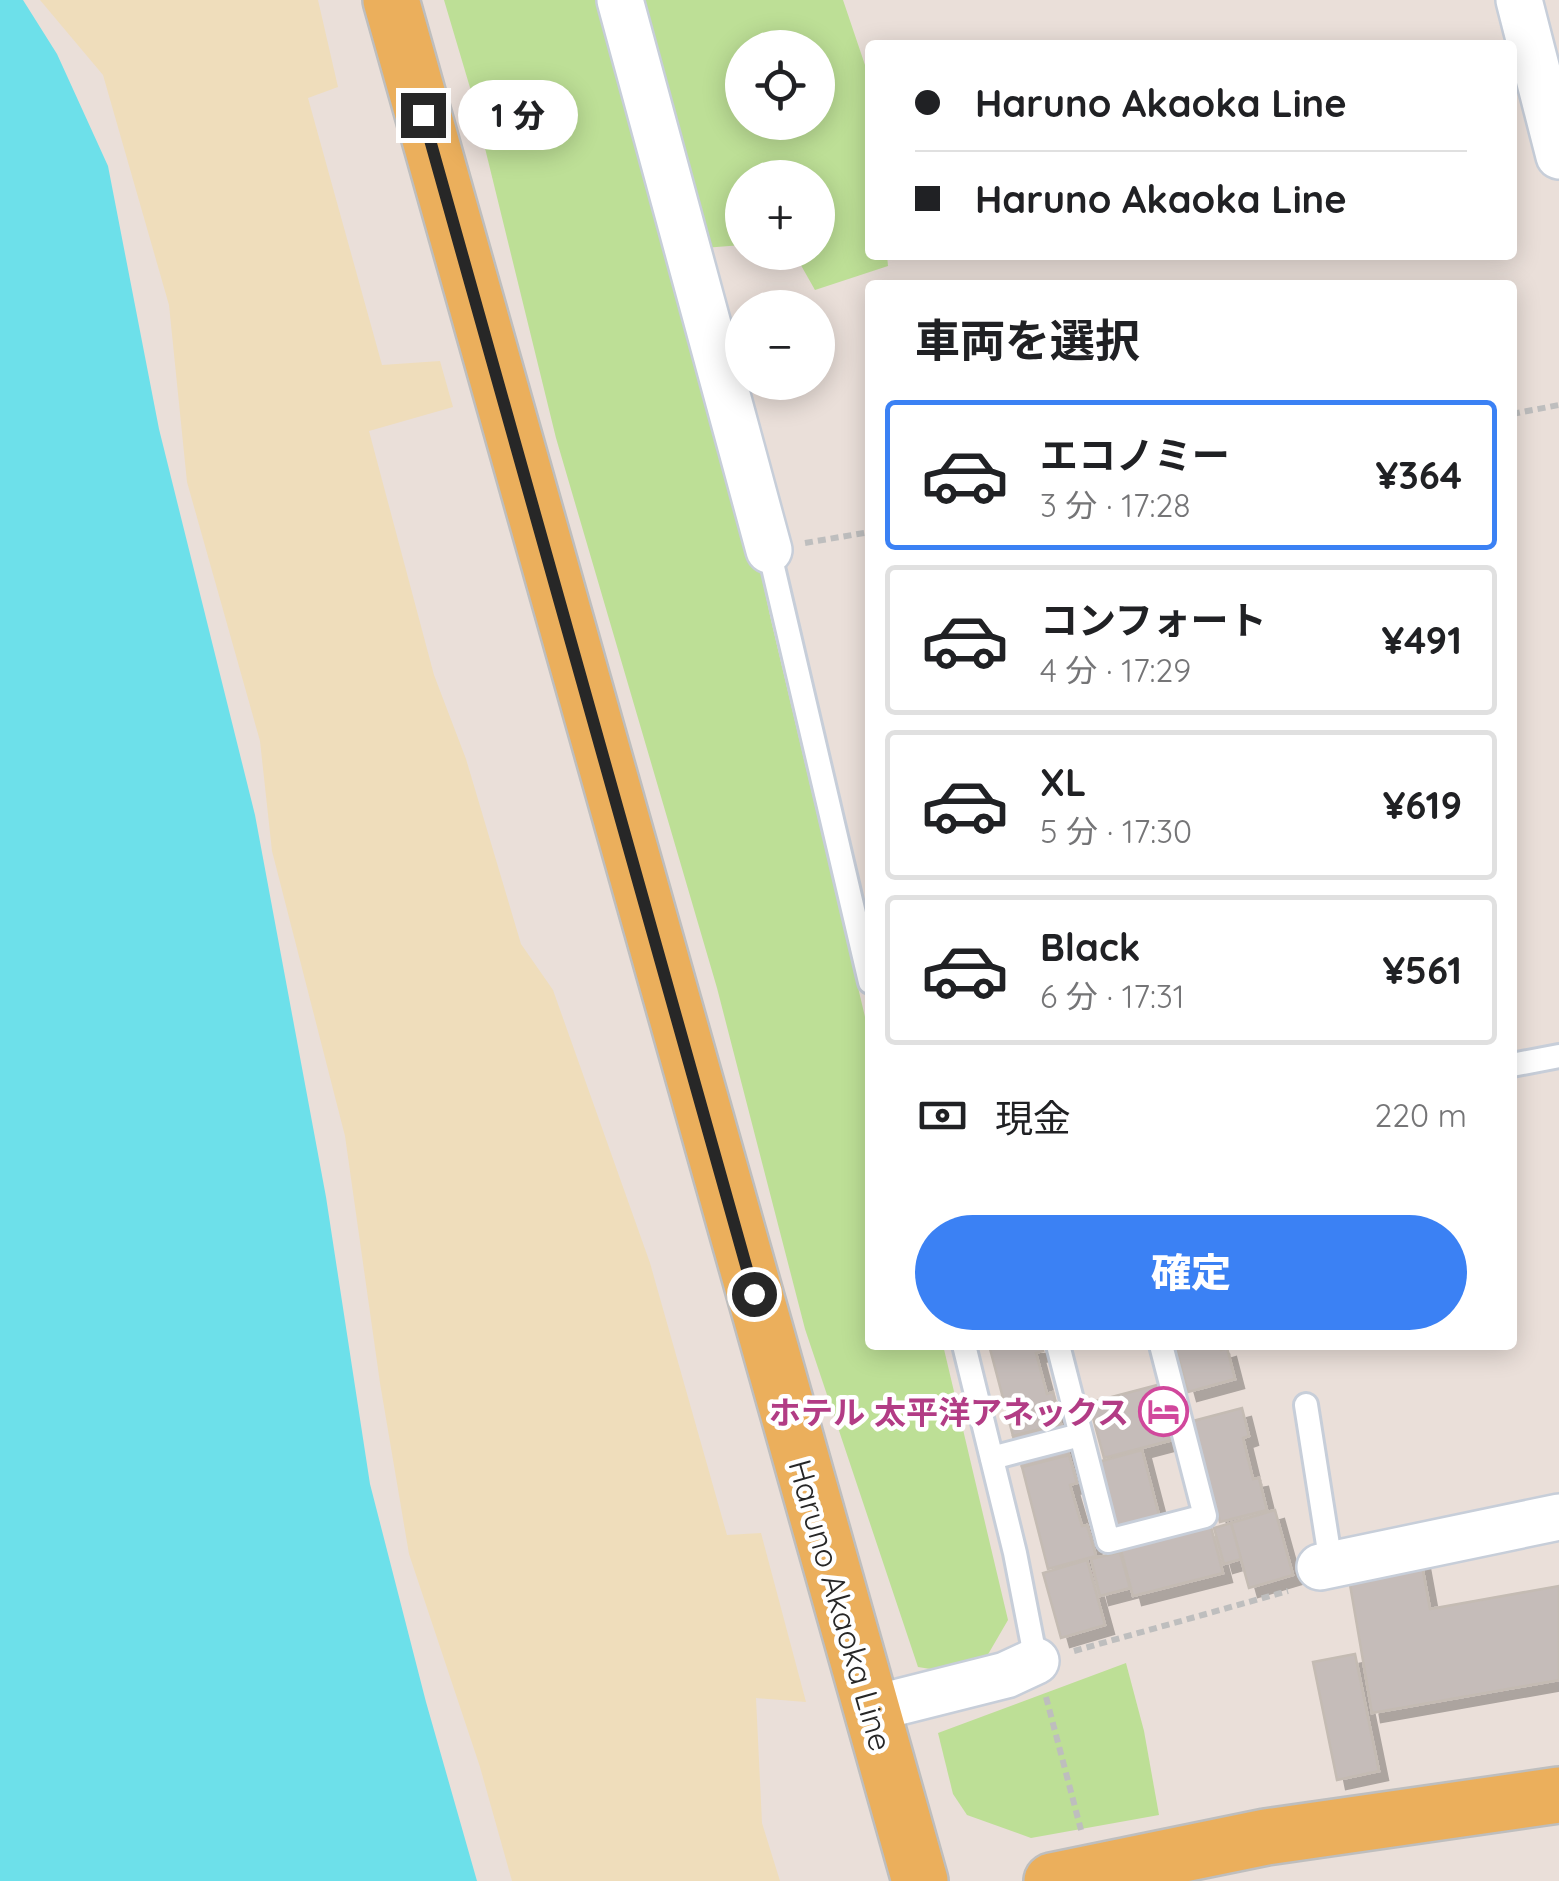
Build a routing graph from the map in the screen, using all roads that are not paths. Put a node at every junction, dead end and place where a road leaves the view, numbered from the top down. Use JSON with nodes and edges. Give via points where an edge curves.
{"nodes":[{"id":1,"x":391,"y":0,"type":"edge"},
{"id":2,"x":620,"y":0,"type":"edge"},
{"id":3,"x":1519,"y":0,"type":"edge"},
{"id":4,"x":1559,"y":156,"type":"edge"},
{"id":5,"x":769,"y":550,"type":"joint"},
{"id":6,"x":865,"y":961,"type":"edge"},
{"id":7,"x":1559,"y":1056,"type":"edge"},
{"id":8,"x":1517,"y":1064,"type":"edge"},
{"id":9,"x":965,"y":1350,"type":"edge"},
{"id":10,"x":1059,"y":1350,"type":"edge"},
{"id":11,"x":1162,"y":1350,"type":"edge"},
{"id":12,"x":1306,"y":1405,"type":"dead end"},
{"id":13,"x":1080,"y":1435,"type":"junction"},
{"id":14,"x":992,"y":1458,"type":"junction"},
{"id":15,"x":1559,"y":1517,"type":"edge"},
{"id":16,"x":1325,"y":1565,"type":"joint"},
{"id":17,"x":1036,"y":1661,"type":"joint"},
{"id":18,"x":871,"y":1709,"type":"junction"},
{"id":19,"x":1559,"y":1795,"type":"edge"},
{"id":20,"x":1069,"y":1878,"type":"edge"},
{"id":21,"x":920,"y":1881,"type":"edge"}],
"edges":[{"from":1,"to":18,"type":"main road","name":"Haruno Akaoka Line"},
{"from":2,"to":5,"type":"street"},
{"from":3,"to":4,"type":"street"},
{"from":5,"to":6,"type":"lane"},
{"from":7,"to":8,"type":"lane"},
{"from":9,"to":14,"type":"lane"},
{"from":10,"to":13,"type":"lane"},
{"from":11,"to":13,"type":"lane","via":[[1205,1516],[1108,1541]]},
{"from":12,"to":16,"type":"lane"},
{"from":13,"to":14,"type":"lane"},
{"from":14,"to":17,"type":"lane"},
{"from":15,"to":16,"type":"street"},
{"from":17,"to":18,"type":"street","via":[[1006,1675]]},
{"from":18,"to":21,"type":"main road","name":"Haruno Akaoka Line"},
{"from":19,"to":20,"type":"main road","via":[[1266,1837]]}]}
